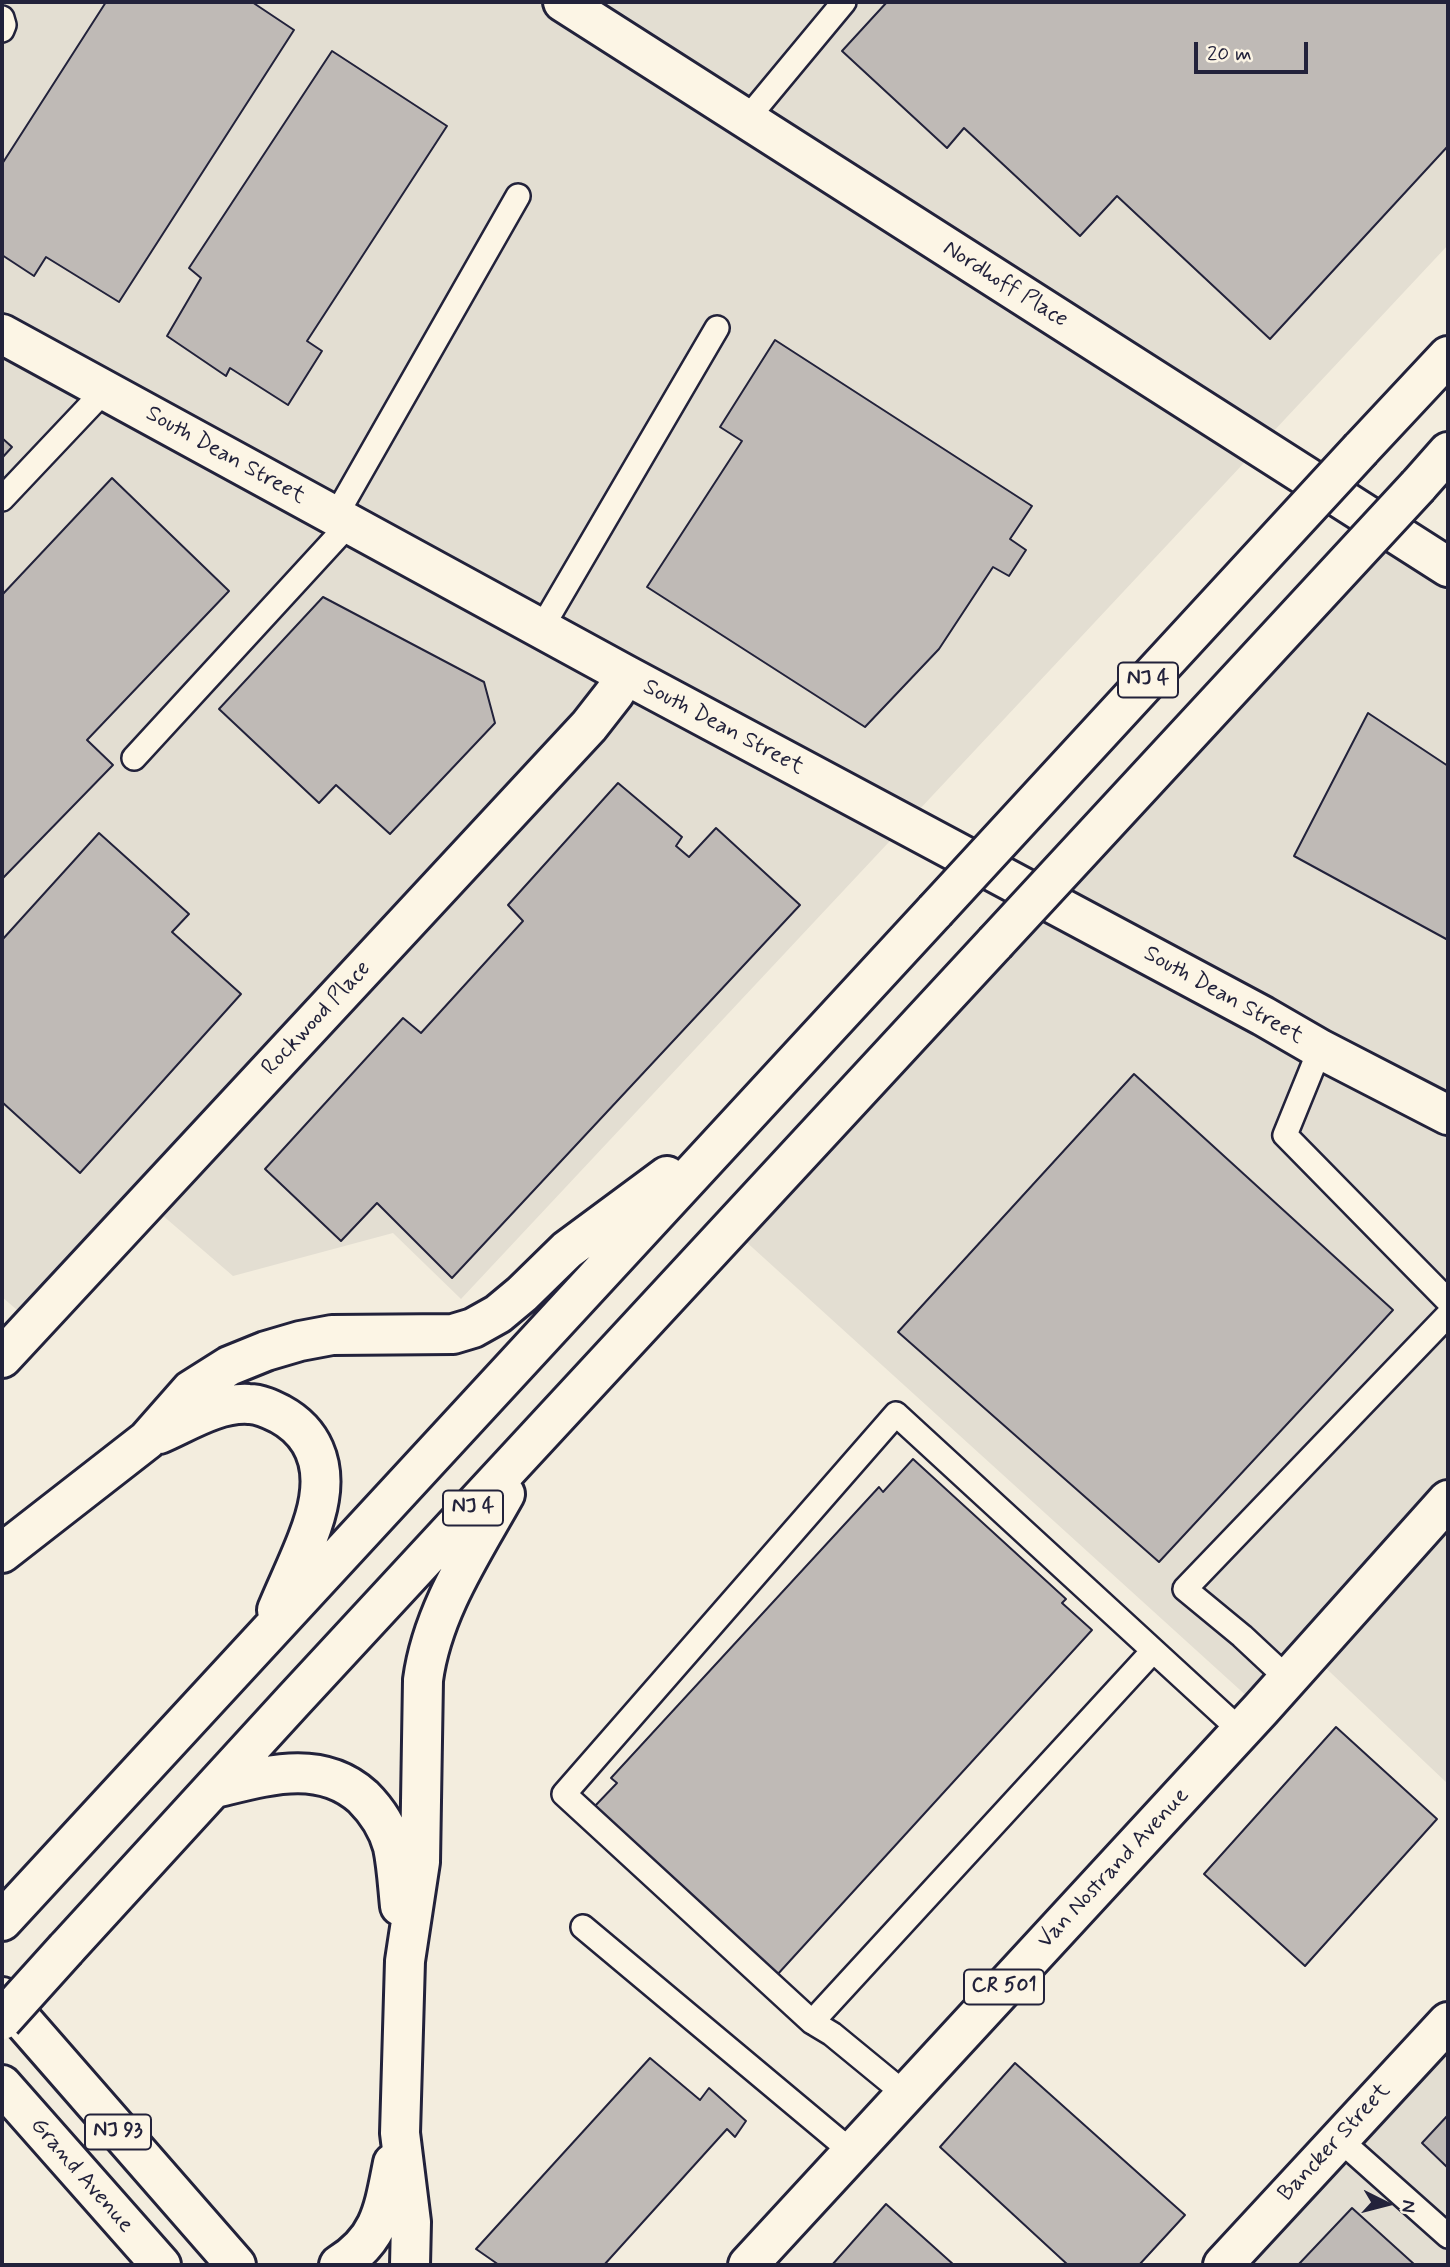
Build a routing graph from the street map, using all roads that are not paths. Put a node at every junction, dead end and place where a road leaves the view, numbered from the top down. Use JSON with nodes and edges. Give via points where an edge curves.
{"nodes":[{"id":1,"x":563,"y":2,"type":"edge"},
{"id":2,"x":844,"y":2,"type":"edge"},
{"id":3,"x":2,"y":18,"type":"edge"},
{"id":4,"x":2,"y":30,"type":"edge"},
{"id":5,"x":746,"y":120,"type":"junction"},
{"id":6,"x":518,"y":196,"type":"dead end"},
{"id":7,"x":718,"y":328,"type":"dead end"},
{"id":8,"x":2,"y":334,"type":"edge"},
{"id":9,"x":1448,"y":356,"type":"edge"},
{"id":10,"x":105,"y":390,"type":"junction"},
{"id":11,"x":1448,"y":452,"type":"edge"},
{"id":12,"x":2,"y":499,"type":"edge"},
{"id":13,"x":342,"y":520,"type":"junction"},
{"id":14,"x":1448,"y":567,"type":"edge"},
{"id":15,"x":541,"y":629,"type":"junction"},
{"id":16,"x":626,"y":675,"type":"junction"},
{"id":17,"x":134,"y":758,"type":"dead end"},
{"id":18,"x":1320,"y":1049,"type":"junction"},
{"id":19,"x":1448,"y":1115,"type":"edge"},
{"id":20,"x":741,"y":1122,"type":"junction"},
{"id":21,"x":1448,"y":1301,"type":"edge"},
{"id":22,"x":1448,"y":1315,"type":"edge"},
{"id":23,"x":2,"y":1358,"type":"edge"},
{"id":24,"x":147,"y":1440,"type":"junction"},
{"id":25,"x":531,"y":1445,"type":"junction"},
{"id":26,"x":1448,"y":1500,"type":"edge"},
{"id":27,"x":2,"y":1553,"type":"edge"},
{"id":28,"x":269,"y":1631,"type":"junction"},
{"id":29,"x":1153,"y":1651,"type":"junction"},
{"id":30,"x":1288,"y":1679,"type":"junction"},
{"id":31,"x":1241,"y":1731,"type":"junction"},
{"id":32,"x":215,"y":1788,"type":"junction"},
{"id":33,"x":2,"y":1921,"type":"edge"},
{"id":34,"x":583,"y":1927,"type":"dead end"},
{"id":35,"x":405,"y":1961,"type":"junction"},
{"id":36,"x":2,"y":1997,"type":"edge"},
{"id":37,"x":2,"y":2020,"type":"edge"},
{"id":38,"x":812,"y":2022,"type":"junction"},
{"id":39,"x":1448,"y":2022,"type":"edge"},
{"id":40,"x":2,"y":2085,"type":"edge"},
{"id":41,"x":905,"y":2094,"type":"junction"},
{"id":42,"x":400,"y":2133,"type":"junction"},
{"id":43,"x":1339,"y":2139,"type":"junction"},
{"id":44,"x":852,"y":2152,"type":"junction"},
{"id":45,"x":1448,"y":2236,"type":"edge"},
{"id":46,"x":161,"y":2265,"type":"edge"},
{"id":47,"x":236,"y":2265,"type":"edge"},
{"id":48,"x":339,"y":2265,"type":"edge"},
{"id":49,"x":410,"y":2265,"type":"edge"},
{"id":50,"x":748,"y":2265,"type":"edge"},
{"id":51,"x":1223,"y":2265,"type":"edge"}],
"edges":[{"from":1,"to":5,"type":"main road","name":"Nordhoff Place"},
{"from":2,"to":5,"type":"lane"},
{"from":3,"to":4,"type":"lane"},
{"from":5,"to":14,"type":"main road","name":"Nordhoff Place"},
{"from":6,"to":13,"type":"lane"},
{"from":7,"to":15,"type":"lane"},
{"from":8,"to":10,"type":"main road","name":"South Dean Street"},
{"from":9,"to":20,"type":"main road","number":"NJ 4","bridge":true},
{"from":10,"to":12,"type":"lane"},
{"from":10,"to":13,"type":"main road","name":"South Dean Street"},
{"from":11,"to":25,"type":"main road","number":"NJ 4","bridge":true},
{"from":13,"to":15,"type":"main road","name":"South Dean Street"},
{"from":13,"to":17,"type":"lane"},
{"from":15,"to":16,"type":"main road","name":"South Dean Street"},
{"from":16,"to":18,"type":"main road","name":"South Dean Street"},
{"from":16,"to":23,"type":"main road","name":"Rockwood Place","via":[[589,726]]},
{"from":18,"to":19,"type":"main road","name":"South Dean Street"},
{"from":18,"to":21,"type":"lane","via":[[1285,1135]]},
{"from":20,"to":24,"type":"main road","via":[[567,1250],[498,1314],[473,1328],[441,1334],[332,1335],[266,1351],[229,1366],[191,1390]]},
{"from":20,"to":28,"type":"main road","number":"NJ 4"},
{"from":22,"to":30,"type":"lane","via":[[1185,1589]]},
{"from":24,"to":27,"type":"main road"},
{"from":24,"to":28,"type":"main road","via":[[212,1410],[249,1404],[284,1416],[311,1441],[319,1459],[319,1502]]},
{"from":25,"to":32,"type":"main road","number":"NJ 4"},
{"from":25,"to":35,"type":"main road","via":[[444,1604],[426,1654],[421,1862]]},
{"from":26,"to":30,"type":"main road","name":"Van Nostrand Avenue","number":"CR 501"},
{"from":28,"to":33,"type":"main road","number":"NJ 4"},
{"from":29,"to":31,"type":"lane"},
{"from":29,"to":38,"type":"lane"},
{"from":29,"to":38,"type":"lane","via":[[896,1414],[564,1794]]},
{"from":30,"to":31,"type":"main road","name":"Van Nostrand Avenue","number":"CR 501"},
{"from":31,"to":41,"type":"main road","name":"Van Nostrand Avenue","number":"CR 501"},
{"from":32,"to":35,"type":"main road","via":[[292,1772],[332,1777],[361,1796],[376,1810],[392,1846]]},
{"from":32,"to":37,"type":"main road","number":"NJ 4","bridge":true},
{"from":34,"to":44,"type":"lane"},
{"from":35,"to":42,"type":"main road"},
{"from":36,"to":47,"type":"main road","number":"NJ 93"},
{"from":38,"to":41,"type":"lane"},
{"from":39,"to":43,"type":"main road","name":"Bancker Street"},
{"from":40,"to":46,"type":"main road","name":"Grand Avenue","number":"NJ 93"},
{"from":41,"to":44,"type":"main road","name":"Van Nostrand Avenue","number":"CR 501"},
{"from":42,"to":48,"type":"main road","via":[[376,2229],[366,2245]]},
{"from":42,"to":49,"type":"main road","via":[[411,2222]]},
{"from":43,"to":45,"type":"lane"},
{"from":43,"to":51,"type":"main road","name":"Bancker Street"},
{"from":44,"to":50,"type":"main road","name":"Van Nostrand Avenue","number":"CR 501"}]}
